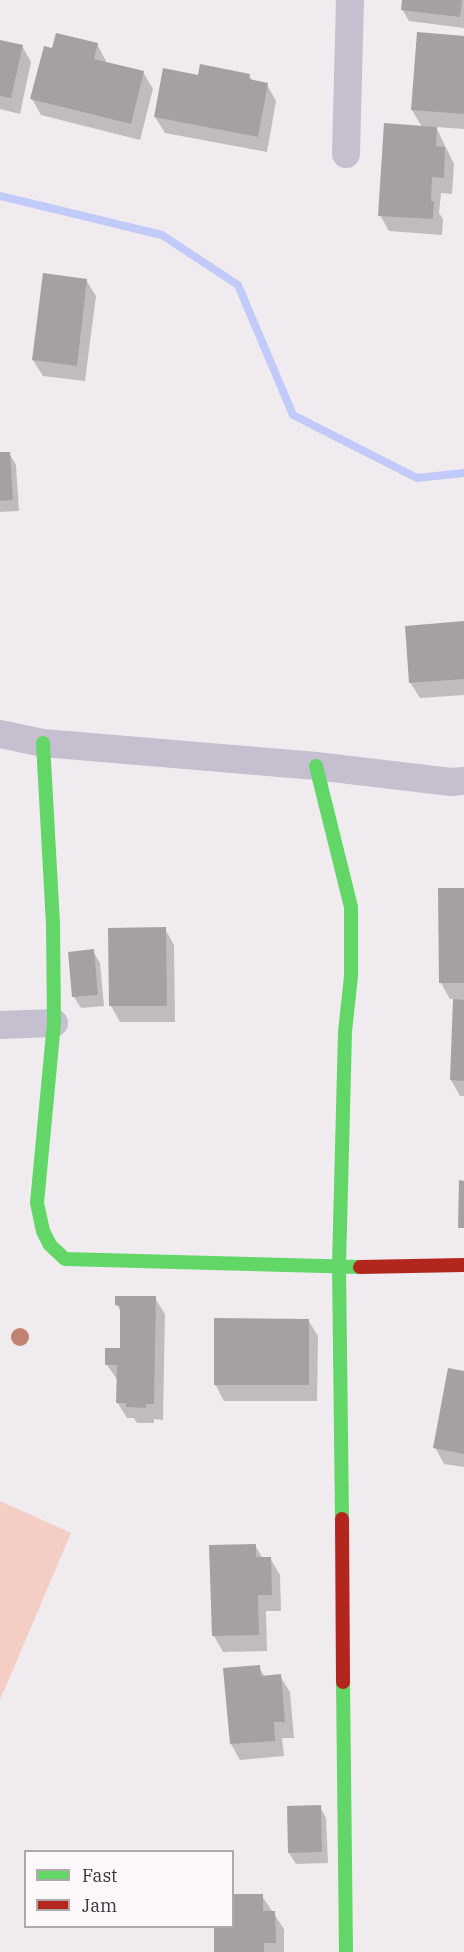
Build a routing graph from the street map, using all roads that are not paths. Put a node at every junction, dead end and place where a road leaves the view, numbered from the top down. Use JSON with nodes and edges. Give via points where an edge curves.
{"nodes":[{"id":1,"x":350,"y":0,"type":"edge"},
{"id":2,"x":346,"y":154,"type":"dead end"},
{"id":3,"x":0,"y":734,"type":"edge"},
{"id":4,"x":43,"y":743,"type":"junction"},
{"id":5,"x":316,"y":766,"type":"junction"},
{"id":6,"x":464,"y":781,"type":"edge"},
{"id":7,"x":54,"y":1023,"type":"junction"},
{"id":8,"x":0,"y":1025,"type":"edge"},
{"id":9,"x":339,"y":1265,"type":"junction"},
{"id":10,"x":464,"y":1265,"type":"edge"},
{"id":11,"x":346,"y":1952,"type":"edge"}],
"edges":[{"from":1,"to":2,"type":"street"},
{"from":3,"to":4,"type":"street"},
{"from":4,"to":5,"type":"street"},
{"from":4,"to":7,"type":"street"},
{"from":5,"to":6,"type":"street"},
{"from":5,"to":9,"type":"street","via":[[351,907]]},
{"from":7,"to":8,"type":"street"},
{"from":7,"to":9,"type":"street","via":[[37,1203],[43,1231],[64,1259]]},
{"from":9,"to":10,"type":"street"},
{"from":9,"to":11,"type":"street"}]}
